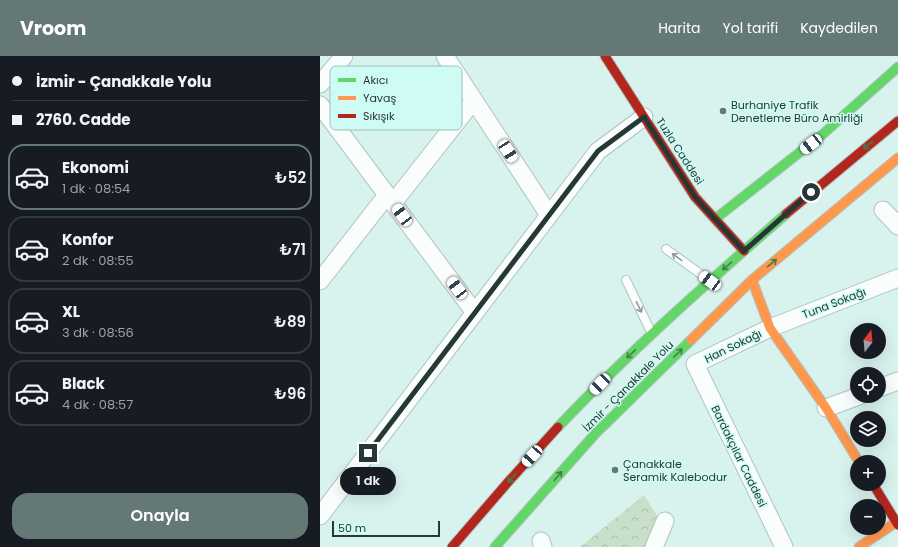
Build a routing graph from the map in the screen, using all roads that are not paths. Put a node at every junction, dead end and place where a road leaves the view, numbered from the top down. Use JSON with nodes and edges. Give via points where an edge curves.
{"nodes":[{"id":1,"x":344,"y":56,"type":"edge"},
{"id":2,"x":445,"y":56,"type":"edge"},
{"id":3,"x":605,"y":56,"type":"edge"},
{"id":4,"x":335,"y":66,"type":"edge"},
{"id":5,"x":452,"y":66,"type":"edge"},
{"id":6,"x":898,"y":67,"type":"edge"},
{"id":7,"x":330,"y":72,"type":"edge"},
{"id":8,"x":462,"y":82,"type":"edge"},
{"id":9,"x":320,"y":84,"type":"edge"},
{"id":10,"x":474,"y":100,"type":"junction"},
{"id":11,"x":320,"y":105,"type":"edge"},
{"id":12,"x":462,"y":114,"type":"edge"},
{"id":13,"x":644,"y":117,"type":"junction"},
{"id":14,"x":330,"y":118,"type":"edge"},
{"id":15,"x":898,"y":121,"type":"edge"},
{"id":16,"x":339,"y":130,"type":"edge"},
{"id":17,"x":449,"y":130,"type":"edge"},
{"id":18,"x":898,"y":158,"type":"edge"},
{"id":19,"x":390,"y":199,"type":"junction"},
{"id":20,"x":883,"y":210,"type":"dead end"},
{"id":21,"x":549,"y":215,"type":"junction"},
{"id":22,"x":715,"y":218,"type":"junction"},
{"id":23,"x":898,"y":226,"type":"edge"},
{"id":24,"x":666,"y":249,"type":"dead end"},
{"id":25,"x":744,"y":251,"type":"junction"},
{"id":26,"x":898,"y":278,"type":"edge"},
{"id":27,"x":626,"y":280,"type":"dead end"},
{"id":28,"x":752,"y":280,"type":"junction"},
{"id":29,"x":320,"y":281,"type":"edge"},
{"id":30,"x":710,"y":281,"type":"junction"},
{"id":31,"x":475,"y":313,"type":"junction"},
{"id":32,"x":770,"y":328,"type":"junction"},
{"id":33,"x":652,"y":334,"type":"junction"},
{"id":34,"x":695,"y":364,"type":"joint"},
{"id":35,"x":898,"y":382,"type":"edge"},
{"id":36,"x":886,"y":386,"type":"edge"},
{"id":37,"x":850,"y":399,"type":"edge"},
{"id":38,"x":826,"y":408,"type":"junction"},
{"id":39,"x":855,"y":455,"type":"edge"},
{"id":40,"x":877,"y":491,"type":"edge"},
{"id":41,"x":320,"y":516,"type":"edge"},
{"id":42,"x":665,"y":521,"type":"dead end"},
{"id":43,"x":897,"y":522,"type":"edge"},
{"id":44,"x":452,"y":547,"type":"edge"},
{"id":45,"x":495,"y":547,"type":"edge"},
{"id":46,"x":654,"y":547,"type":"edge"},
{"id":47,"x":784,"y":547,"type":"edge"},
{"id":48,"x":859,"y":547,"type":"edge"}],
"edges":[{"from":1,"to":4,"type":"street"},
{"from":2,"to":5,"type":"street"},
{"from":3,"to":13,"type":"main road","name":"Tuzla Caddesi"},
{"from":6,"to":22,"type":"main road","via":[[823,134]]},
{"from":7,"to":9,"type":"street"},
{"from":8,"to":10,"type":"street"},
{"from":10,"to":12,"type":"street"},
{"from":10,"to":21,"type":"street"},
{"from":11,"to":14,"type":"street"},
{"from":13,"to":21,"type":"street","via":[[598,151]]},
{"from":13,"to":22,"type":"main road","name":"Tuzla Caddesi","via":[[695,197]]},
{"from":15,"to":25,"type":"main road","name":"İzmir - Çanakkale Yolu","one_way":true},
{"from":16,"to":19,"type":"street"},
{"from":17,"to":19,"type":"street"},
{"from":28,"to":18,"type":"main road","name":"İzmir - Çanakkale Yolu","one_way":true},
{"from":19,"to":29,"type":"street"},
{"from":19,"to":31,"type":"street"},
{"from":20,"to":23,"type":"street"},
{"from":21,"to":31,"type":"street"},
{"from":22,"to":25,"type":"main road","name":"Tuzla Caddesi"},
{"from":30,"to":24,"type":"lane","one_way":true},
{"from":25,"to":30,"type":"main road","name":"İzmir - Çanakkale Yolu","one_way":true},
{"from":26,"to":32,"type":"street","name":"Tuna Sokağı"},
{"from":27,"to":33,"type":"lane","one_way":true},
{"from":28,"to":32,"type":"main road"},
{"from":45,"to":28,"type":"main road","name":"İzmir - Çanakkale Yolu","one_way":true,"via":[[595,434]]},
{"from":30,"to":33,"type":"main road","name":"İzmir - Çanakkale Yolu"},
{"from":31,"to":41,"type":"street"},
{"from":32,"to":34,"type":"street","name":"Han Sokağı"},
{"from":32,"to":38,"type":"main road"},
{"from":33,"to":44,"type":"main road","name":"İzmir - Çanakkale Yolu","one_way":true,"via":[[569,415]]},
{"from":34,"to":47,"type":"street","name":"Bardakçılar Caddesi"},
{"from":35,"to":36,"type":"street"},
{"from":37,"to":38,"type":"street"},
{"from":38,"to":39,"type":"main road"},
{"from":40,"to":43,"type":"main road"},
{"from":42,"to":46,"type":"street"},
{"from":43,"to":48,"type":"main road"}]}
